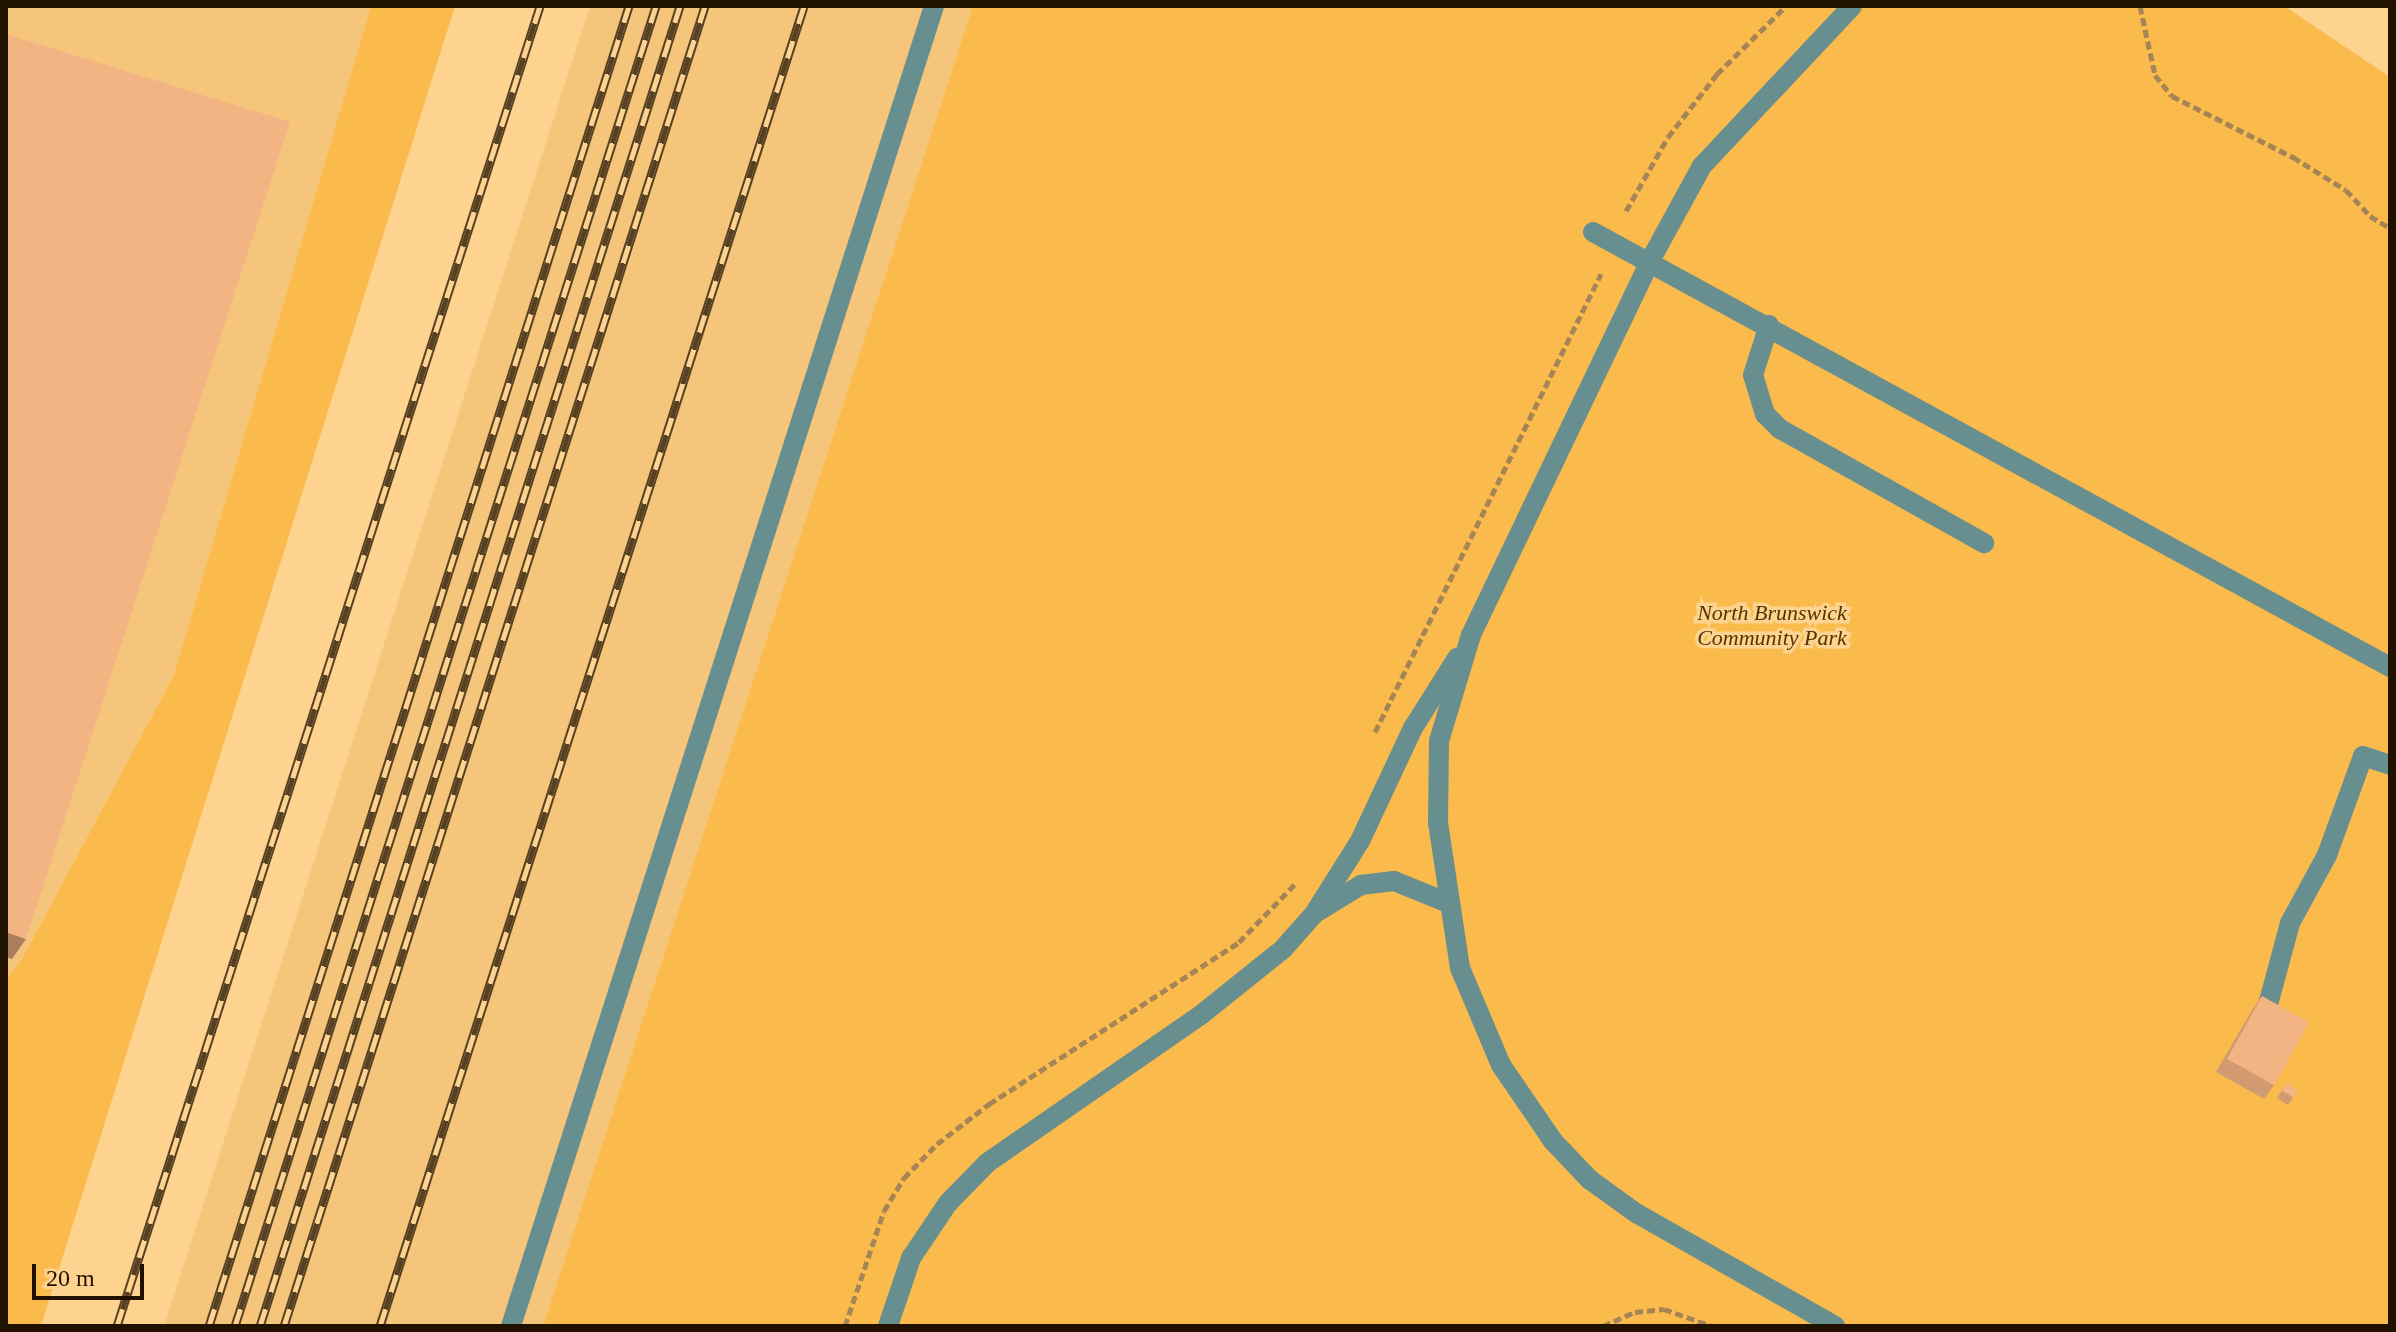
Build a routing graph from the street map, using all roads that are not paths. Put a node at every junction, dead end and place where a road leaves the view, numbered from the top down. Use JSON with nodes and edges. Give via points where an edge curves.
{"nodes":[{"id":1,"x":934,"y":6,"type":"edge"},
{"id":2,"x":1852,"y":6,"type":"edge"},
{"id":3,"x":1593,"y":232,"type":"dead end"},
{"id":4,"x":1651,"y":259,"type":"junction"},
{"id":5,"x":1769,"y":325,"type":"junction"},
{"id":6,"x":1984,"y":543,"type":"dead end"},
{"id":7,"x":1471,"y":635,"type":"junction"},
{"id":8,"x":2390,"y":667,"type":"edge"},
{"id":9,"x":2390,"y":765,"type":"edge"},
{"id":10,"x":1446,"y":902,"type":"junction"},
{"id":11,"x":1314,"y":914,"type":"junction"},
{"id":12,"x":2269,"y":1001,"type":"edge"},
{"id":13,"x":511,"y":1326,"type":"edge"},
{"id":14,"x":888,"y":1326,"type":"edge"},
{"id":15,"x":1835,"y":1326,"type":"edge"}],
"edges":[{"from":1,"to":13,"type":"lane"},
{"from":2,"to":4,"type":"lane","via":[[1702,166]]},
{"from":3,"to":4,"type":"lane"},
{"from":4,"to":5,"type":"lane"},
{"from":4,"to":7,"type":"lane"},
{"from":5,"to":6,"type":"lane","via":[[1753,375],[1765,414],[1780,429]]},
{"from":5,"to":8,"type":"lane"},
{"from":7,"to":10,"type":"lane","via":[[1439,741],[1438,823]]},
{"from":7,"to":11,"type":"lane","via":[[1413,728],[1360,841]]},
{"from":9,"to":12,"type":"lane","via":[[2363,756],[2327,855],[2290,923]]},
{"from":10,"to":11,"type":"lane","via":[[1394,881],[1361,885]]},
{"from":10,"to":15,"type":"lane","via":[[1460,968],[1501,1065],[1553,1141],[1590,1180],[1636,1213]]},
{"from":11,"to":14,"type":"lane","via":[[1283,949],[1202,1014],[987,1163],[948,1203],[911,1258]]}]}
